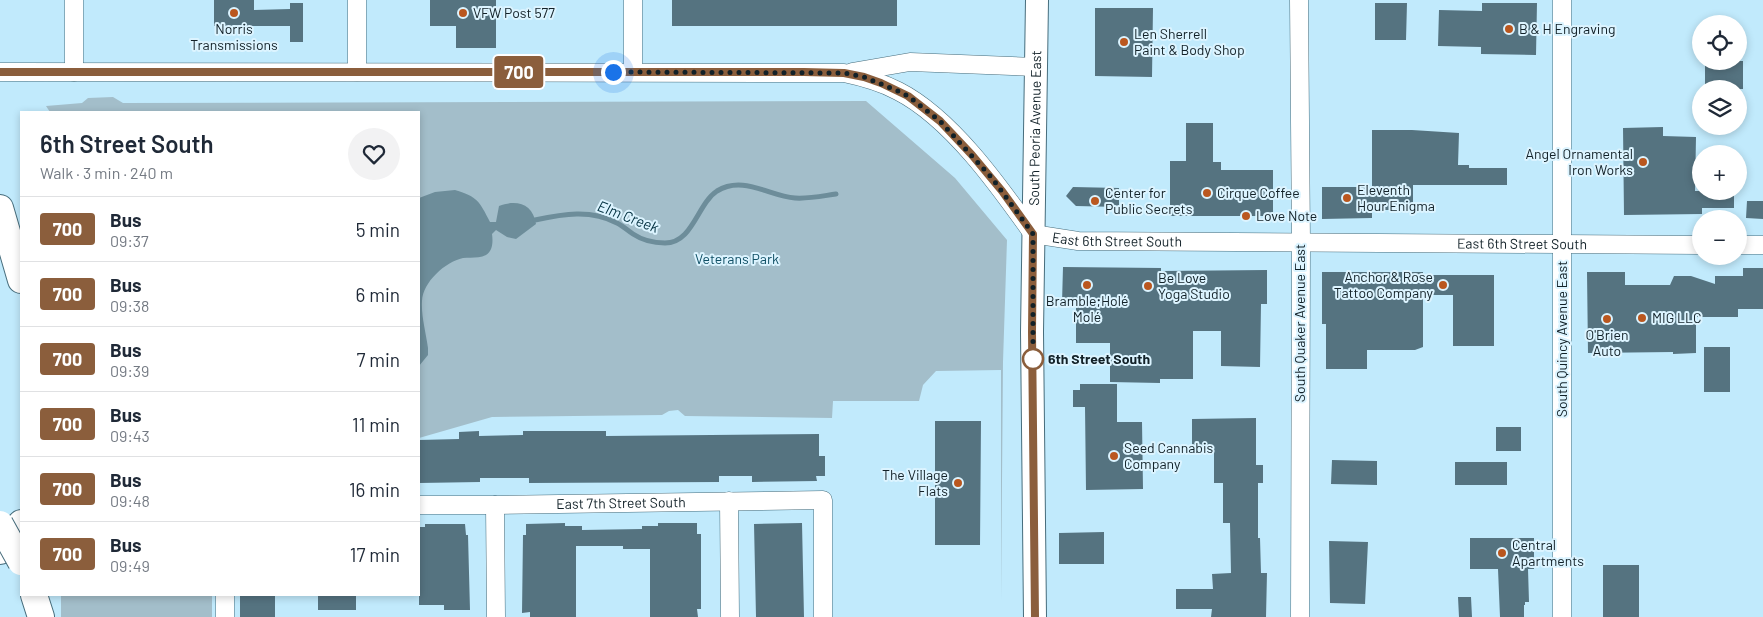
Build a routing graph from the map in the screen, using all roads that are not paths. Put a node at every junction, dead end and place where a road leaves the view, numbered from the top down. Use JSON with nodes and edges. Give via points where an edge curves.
{"nodes":[{"id":1,"x":74,"y":0,"type":"edge"},
{"id":2,"x":357,"y":0,"type":"edge"},
{"id":3,"x":633,"y":0,"type":"edge"},
{"id":4,"x":1037,"y":0,"type":"edge"},
{"id":5,"x":1299,"y":0,"type":"edge"},
{"id":6,"x":1562,"y":0,"type":"edge"},
{"id":7,"x":1036,"y":67,"type":"junction"},
{"id":8,"x":0,"y":72,"type":"edge"},
{"id":9,"x":74,"y":72,"type":"junction"},
{"id":10,"x":357,"y":72,"type":"junction"},
{"id":11,"x":633,"y":72,"type":"junction"},
{"id":12,"x":844,"y":73,"type":"junction"},
{"id":13,"x":0,"y":208,"type":"edge"},
{"id":14,"x":1033,"y":234,"type":"junction"},
{"id":15,"x":1301,"y":242,"type":"junction"},
{"id":16,"x":1563,"y":244,"type":"junction"},
{"id":17,"x":1692,"y":245,"type":"edge"},
{"id":18,"x":1747,"y":245,"type":"edge"},
{"id":19,"x":1763,"y":245,"type":"edge"},
{"id":20,"x":20,"y":277,"type":"edge"},
{"id":21,"x":729,"y":501,"type":"junction"},
{"id":22,"x":420,"y":504,"type":"edge"},
{"id":23,"x":495,"y":505,"type":"junction"},
{"id":24,"x":0,"y":524,"type":"edge"},
{"id":25,"x":20,"y":524,"type":"edge"},
{"id":26,"x":0,"y":551,"type":"edge"},
{"id":27,"x":20,"y":560,"type":"edge"},
{"id":28,"x":34,"y":596,"type":"edge"},
{"id":29,"x":224,"y":596,"type":"edge"},
{"id":30,"x":41,"y":617,"type":"edge"},
{"id":31,"x":225,"y":617,"type":"edge"},
{"id":32,"x":496,"y":617,"type":"edge"},
{"id":33,"x":730,"y":617,"type":"edge"},
{"id":34,"x":823,"y":617,"type":"edge"},
{"id":35,"x":1035,"y":617,"type":"edge"},
{"id":36,"x":1300,"y":617,"type":"edge"},
{"id":37,"x":1562,"y":617,"type":"edge"}],
"edges":[{"from":1,"to":9,"type":"street"},
{"from":2,"to":10,"type":"street"},
{"from":3,"to":11,"type":"street"},
{"from":4,"to":7,"type":"main road","name":"South Peoria Avenue East"},
{"from":5,"to":15,"type":"street","name":"South Quaker Avenue East"},
{"from":6,"to":16,"type":"street","name":"South Quincy Avenue East"},
{"from":7,"to":12,"type":"street","via":[[910,62]]},
{"from":7,"to":14,"type":"main road","name":"South Peoria Avenue East"},
{"from":8,"to":9,"type":"street","name":"East 6th Street South"},
{"from":9,"to":10,"type":"street","name":"East 6th Street South"},
{"from":10,"to":11,"type":"street","name":"East 6th Street South"},
{"from":11,"to":12,"type":"street","name":"East 6th Street South"},
{"from":12,"to":14,"type":"street","name":"East 6th Street South","via":[[864,77],[908,96],[940,121],[992,178]]},
{"from":13,"to":20,"type":"highway"},
{"from":14,"to":15,"type":"street","name":"East 6th Street South","via":[[1078,241]]},
{"from":14,"to":35,"type":"main road","name":"South Peoria Avenue East"},
{"from":15,"to":16,"type":"street","name":"East 6th Street South"},
{"from":15,"to":36,"type":"street","name":"South Quaker Avenue East"},
{"from":16,"to":17,"type":"street","name":"East 6th Street South"},
{"from":16,"to":37,"type":"street","name":"South Quincy Avenue East"},
{"from":18,"to":19,"type":"street"},
{"from":21,"to":23,"type":"street","name":"East 7th Street South"},
{"from":21,"to":33,"type":"street"},
{"from":21,"to":34,"type":"street","name":"East 7th Street South","via":[[823,500]]},
{"from":22,"to":23,"type":"street","name":"East 7th Street South"},
{"from":23,"to":32,"type":"street"},
{"from":24,"to":27,"type":"highway","bridge":true},
{"from":25,"to":26,"type":"highway"},
{"from":28,"to":30,"type":"highway"},
{"from":29,"to":31,"type":"street"}]}
